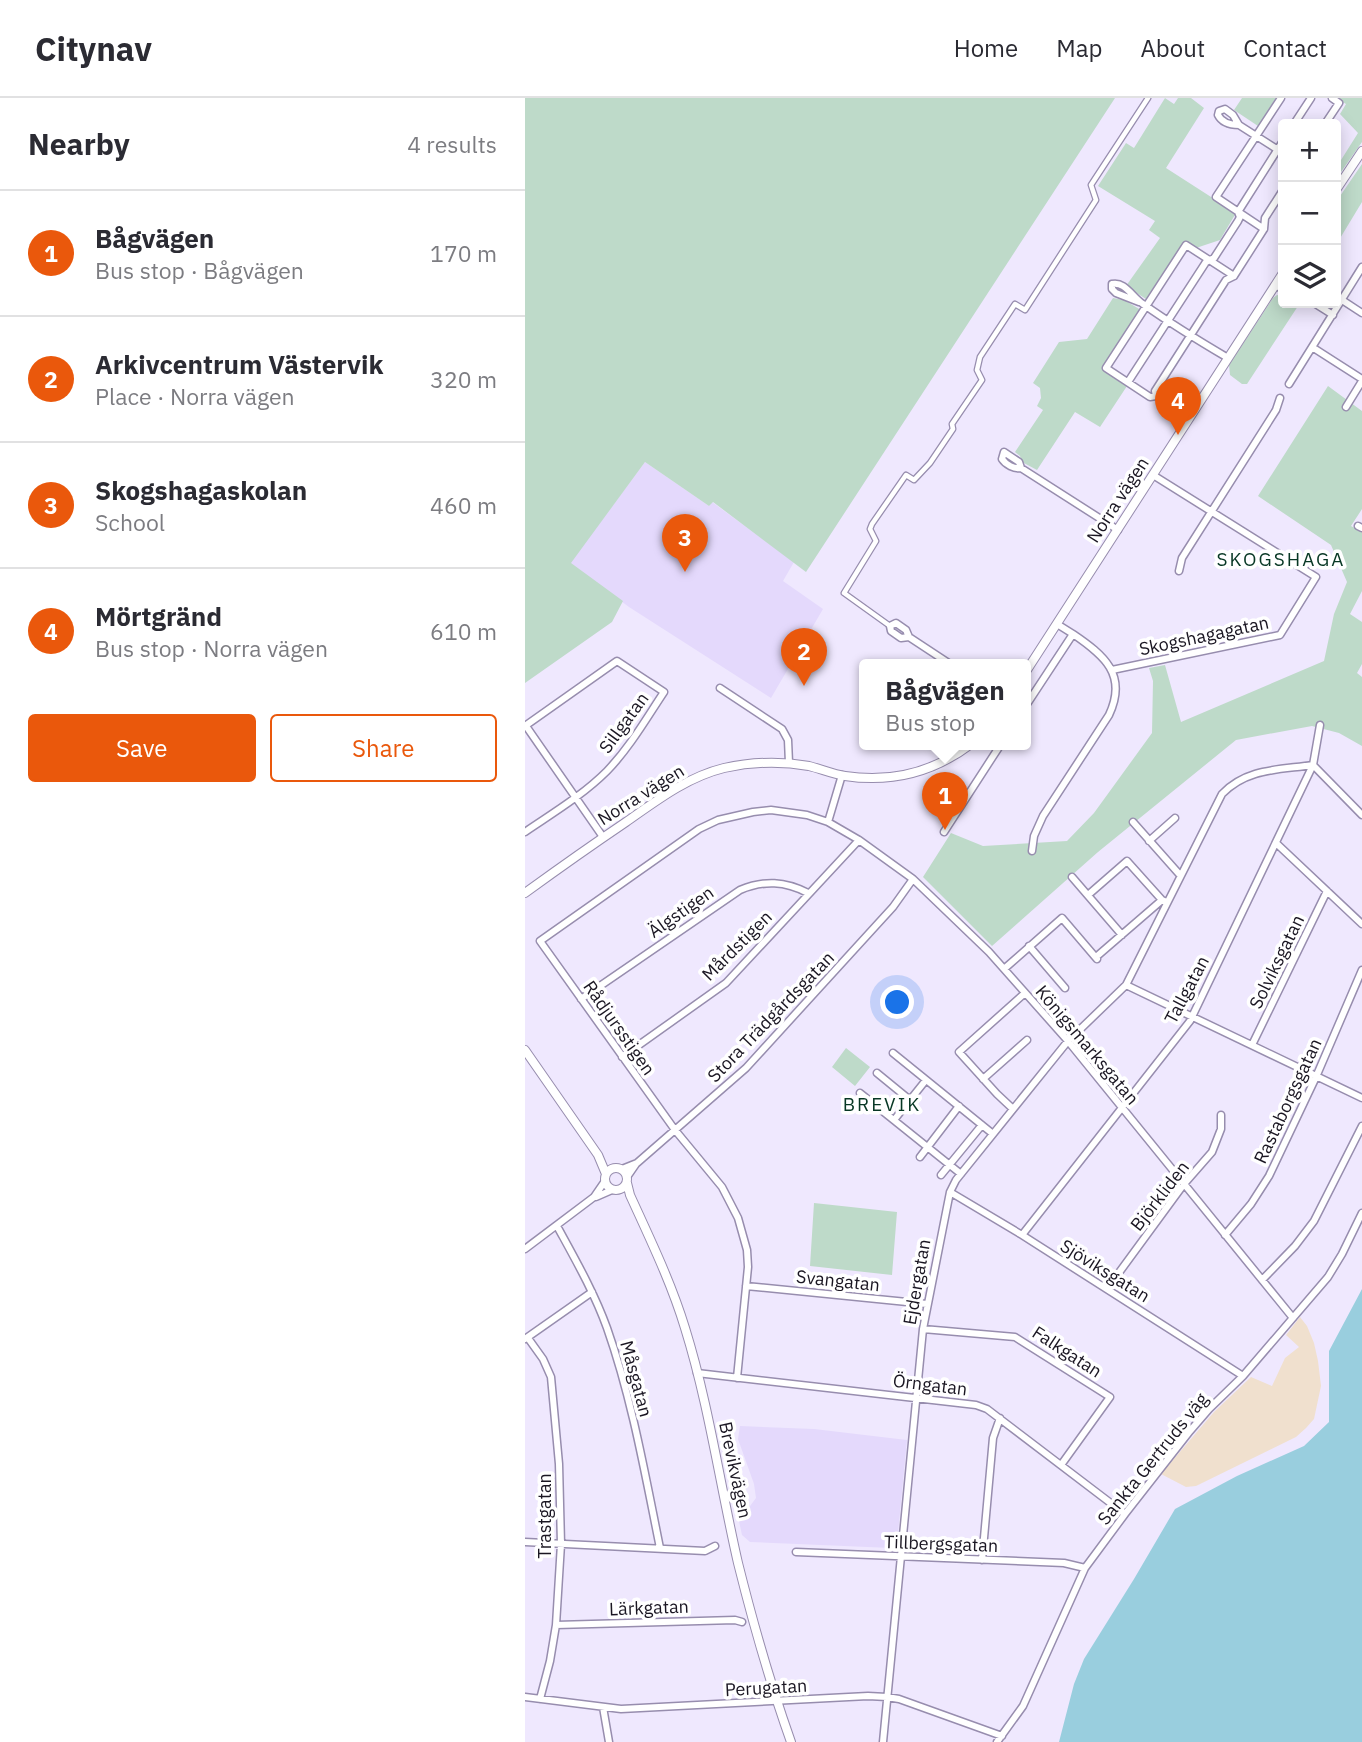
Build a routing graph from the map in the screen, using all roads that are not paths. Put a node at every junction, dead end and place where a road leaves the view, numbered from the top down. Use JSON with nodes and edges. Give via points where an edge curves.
{"nodes":[{"id":1,"x":1148,"y":98,"type":"edge"},
{"id":2,"x":1280,"y":98,"type":"edge"},
{"id":3,"x":1311,"y":98,"type":"edge"},
{"id":4,"x":1332,"y":98,"type":"edge"},
{"id":5,"x":1297,"y":119,"type":"edge"},
{"id":6,"x":1328,"y":119,"type":"edge"},
{"id":7,"x":1238,"y":125,"type":"dead end"},
{"id":8,"x":1256,"y":136,"type":"junction"},
{"id":9,"x":1278,"y":149,"type":"edge"},
{"id":10,"x":1362,"y":151,"type":"edge"},
{"id":11,"x":1278,"y":155,"type":"edge"},
{"id":12,"x":1340,"y":182,"type":"edge"},
{"id":13,"x":1278,"y":198,"type":"edge"},
{"id":14,"x":1238,"y":212,"type":"junction"},
{"id":15,"x":1264,"y":229,"type":"junction"},
{"id":16,"x":1210,"y":260,"type":"junction"},
{"id":17,"x":1362,"y":267,"type":"edge"},
{"id":18,"x":1234,"y":276,"type":"junction"},
{"id":19,"x":1278,"y":290,"type":"edge"},
{"id":20,"x":1342,"y":300,"type":"junction"},
{"id":21,"x":1143,"y":304,"type":"junction"},
{"id":22,"x":1322,"y":308,"type":"edge"},
{"id":23,"x":1362,"y":313,"type":"edge"},
{"id":24,"x":1333,"y":315,"type":"junction"},
{"id":25,"x":1168,"y":320,"type":"junction"},
{"id":26,"x":1190,"y":335,"type":"junction"},
{"id":27,"x":1312,"y":347,"type":"junction"},
{"id":28,"x":1228,"y":358,"type":"junction"},
{"id":29,"x":1362,"y":380,"type":"edge"},
{"id":30,"x":1128,"y":382,"type":"junction"},
{"id":31,"x":1289,"y":384,"type":"dead end"},
{"id":32,"x":1280,"y":398,"type":"dead end"},
{"id":33,"x":1346,"y":407,"type":"dead end"},
{"id":34,"x":1021,"y":468,"type":"dead end"},
{"id":35,"x":1153,"y":475,"type":"junction"},
{"id":36,"x":1212,"y":512,"type":"junction"},
{"id":37,"x":1118,"y":530,"type":"junction"},
{"id":38,"x":1179,"y":571,"type":"dead end"},
{"id":39,"x":1057,"y":624,"type":"junction"},
{"id":40,"x":890,"y":625,"type":"joint"},
{"id":41,"x":1073,"y":634,"type":"junction"},
{"id":42,"x":942,"y":659,"type":"edge"},
{"id":43,"x":1031,"y":664,"type":"edge"},
{"id":44,"x":1112,"y":670,"type":"junction"},
{"id":45,"x":720,"y":688,"type":"dead end"},
{"id":46,"x":1031,"y":698,"type":"edge"},
{"id":47,"x":1320,"y":725,"type":"dead end"},
{"id":48,"x":525,"y":726,"type":"edge"},
{"id":49,"x":962,"y":750,"type":"edge"},
{"id":50,"x":997,"y":750,"type":"edge"},
{"id":51,"x":789,"y":764,"type":"junction"},
{"id":52,"x":1313,"y":765,"type":"junction"},
{"id":53,"x":842,"y":775,"type":"junction"},
{"id":54,"x":575,"y":797,"type":"junction"},
{"id":55,"x":1362,"y":815,"type":"edge"},
{"id":56,"x":1175,"y":818,"type":"dead end"},
{"id":57,"x":828,"y":822,"type":"junction"},
{"id":58,"x":1133,"y":822,"type":"dead end"},
{"id":59,"x":525,"y":832,"type":"edge"},
{"id":60,"x":944,"y":832,"type":"dead end"},
{"id":61,"x":603,"y":837,"type":"junction"},
{"id":62,"x":859,"y":840,"type":"junction"},
{"id":63,"x":1149,"y":841,"type":"junction"},
{"id":64,"x":1276,"y":843,"type":"junction"},
{"id":65,"x":1031,"y":851,"type":"dead end"},
{"id":66,"x":1180,"y":875,"type":"junction"},
{"id":67,"x":1072,"y":877,"type":"dead end"},
{"id":68,"x":913,"y":879,"type":"junction"},
{"id":69,"x":1327,"y":891,"type":"junction"},
{"id":70,"x":525,"y":893,"type":"edge"},
{"id":71,"x":808,"y":894,"type":"junction"},
{"id":72,"x":1088,"y":895,"type":"junction"},
{"id":73,"x":1164,"y":901,"type":"junction"},
{"id":74,"x":1362,"y":923,"type":"edge"},
{"id":75,"x":1122,"y":935,"type":"junction"},
{"id":76,"x":540,"y":940,"type":"joint"},
{"id":77,"x":1029,"y":946,"type":"junction"},
{"id":78,"x":1004,"y":969,"type":"junction"},
{"id":79,"x":1362,"y":970,"type":"edge"},
{"id":80,"x":1126,"y":985,"type":"junction"},
{"id":81,"x":1065,"y":988,"type":"dead end"},
{"id":82,"x":1025,"y":993,"type":"junction"},
{"id":83,"x":581,"y":999,"type":"junction"},
{"id":84,"x":1192,"y":1017,"type":"junction"},
{"id":85,"x":1027,"y":1040,"type":"dead end"},
{"id":86,"x":1067,"y":1041,"type":"junction"},
{"id":87,"x":1252,"y":1045,"type":"junction"},
{"id":88,"x":525,"y":1050,"type":"edge"},
{"id":89,"x":893,"y":1053,"type":"dead end"},
{"id":90,"x":622,"y":1057,"type":"junction"},
{"id":91,"x":877,"y":1073,"type":"dead end"},
{"id":92,"x":1316,"y":1077,"type":"junction"},
{"id":93,"x":983,"y":1079,"type":"junction"},
{"id":94,"x":926,"y":1080,"type":"junction"},
{"id":95,"x":860,"y":1094,"type":"dead end"},
{"id":96,"x":1362,"y":1098,"type":"edge"},
{"id":97,"x":910,"y":1100,"type":"junction"},
{"id":98,"x":959,"y":1106,"type":"junction"},
{"id":99,"x":1123,"y":1108,"type":"junction"},
{"id":100,"x":1013,"y":1109,"type":"junction"},
{"id":101,"x":1220,"y":1115,"type":"dead end"},
{"id":102,"x":894,"y":1120,"type":"junction"},
{"id":103,"x":982,"y":1125,"type":"junction"},
{"id":104,"x":1362,"y":1126,"type":"edge"},
{"id":105,"x":675,"y":1130,"type":"junction"},
{"id":106,"x":993,"y":1134,"type":"junction"},
{"id":107,"x":927,"y":1148,"type":"junction"},
{"id":108,"x":598,"y":1155,"type":"junction"},
{"id":109,"x":920,"y":1157,"type":"dead end"},
{"id":110,"x":949,"y":1165,"type":"junction"},
{"id":111,"x":623,"y":1174,"type":"junction"},
{"id":112,"x":961,"y":1174,"type":"junction"},
{"id":113,"x":941,"y":1175,"type":"dead end"},
{"id":114,"x":605,"y":1177,"type":"junction"},
{"id":115,"x":1184,"y":1184,"type":"junction"},
{"id":116,"x":613,"y":1190,"type":"junction"},
{"id":117,"x":950,"y":1192,"type":"junction"},
{"id":118,"x":594,"y":1197,"type":"junction"},
{"id":119,"x":637,"y":1209,"type":"junction"},
{"id":120,"x":1362,"y":1213,"type":"edge"},
{"id":121,"x":558,"y":1226,"type":"junction"},
{"id":122,"x":1022,"y":1235,"type":"junction"},
{"id":123,"x":1225,"y":1235,"type":"junction"},
{"id":124,"x":525,"y":1237,"type":"edge"},
{"id":125,"x":528,"y":1247,"type":"edge"},
{"id":126,"x":1262,"y":1280,"type":"junction"},
{"id":127,"x":746,"y":1286,"type":"junction"},
{"id":128,"x":1107,"y":1289,"type":"junction"},
{"id":129,"x":592,"y":1292,"type":"junction"},
{"id":130,"x":927,"y":1304,"type":"junction"},
{"id":131,"x":1293,"y":1318,"type":"junction"},
{"id":132,"x":923,"y":1329,"type":"junction"},
{"id":133,"x":526,"y":1338,"type":"edge"},
{"id":134,"x":697,"y":1373,"type":"junction"},
{"id":135,"x":1243,"y":1376,"type":"junction"},
{"id":136,"x":737,"y":1378,"type":"junction"},
{"id":137,"x":915,"y":1398,"type":"junction"},
{"id":138,"x":1000,"y":1418,"type":"junction"},
{"id":139,"x":1061,"y":1465,"type":"junction"},
{"id":140,"x":1125,"y":1514,"type":"junction"},
{"id":141,"x":525,"y":1542,"type":"edge"},
{"id":142,"x":561,"y":1544,"type":"junction"},
{"id":143,"x":715,"y":1546,"type":"dead end"},
{"id":144,"x":660,"y":1548,"type":"junction"},
{"id":145,"x":796,"y":1552,"type":"dead end"},
{"id":146,"x":900,"y":1557,"type":"junction"},
{"id":147,"x":982,"y":1560,"type":"junction"},
{"id":148,"x":1085,"y":1568,"type":"junction"},
{"id":149,"x":742,"y":1622,"type":"dead end"},
{"id":150,"x":556,"y":1625,"type":"junction"},
{"id":151,"x":525,"y":1697,"type":"edge"},
{"id":152,"x":887,"y":1697,"type":"junction"},
{"id":153,"x":540,"y":1699,"type":"junction"},
{"id":154,"x":777,"y":1702,"type":"junction"},
{"id":155,"x":603,"y":1707,"type":"junction"},
{"id":156,"x":999,"y":1739,"type":"edge"},
{"id":157,"x":609,"y":1742,"type":"edge"},
{"id":158,"x":791,"y":1742,"type":"edge"},
{"id":159,"x":883,"y":1742,"type":"edge"}],
"edges":[{"from":1,"to":40,"type":"street","via":[[1091,185],[1096,200],[1073,237],[1025,310],[1015,304],[980,357],[977,370],[982,380],[953,429],[914,480],[906,475],[870,528],[876,541],[844,593]]},
{"from":2,"to":8,"type":"street"},
{"from":3,"to":5,"type":"street"},
{"from":4,"to":6,"type":"street","via":[[1339,103]]},
{"from":7,"to":8,"type":"street"},
{"from":8,"to":9,"type":"street"},
{"from":8,"to":14,"type":"street","via":[[1216,197]]},
{"from":10,"to":12,"type":"street"},
{"from":11,"to":14,"type":"street"},
{"from":13,"to":15,"type":"street","via":[[1265,218]]},
{"from":14,"to":15,"type":"street"},
{"from":14,"to":16,"type":"street","via":[[1238,221]]},
{"from":15,"to":18,"type":"street"},
{"from":16,"to":18,"type":"street"},
{"from":16,"to":21,"type":"street","via":[[1186,245]]},
{"from":16,"to":25,"type":"street"},
{"from":17,"to":20,"type":"street"},
{"from":18,"to":26,"type":"street","via":[[1226,280]]},
{"from":19,"to":28,"type":"street","name":"Norra vägen"},
{"from":20,"to":23,"type":"street"},
{"from":20,"to":24,"type":"street"},
{"from":21,"to":25,"type":"street"},
{"from":21,"to":30,"type":"street","via":[[1106,368]]},
{"from":22,"to":24,"type":"street"},
{"from":24,"to":27,"type":"street"},
{"from":25,"to":26,"type":"street"},
{"from":25,"to":30,"type":"street"},
{"from":26,"to":28,"type":"street"},
{"from":26,"to":30,"type":"street","via":[[1156,396],[1150,397]]},
{"from":27,"to":29,"type":"street"},
{"from":27,"to":31,"type":"street"},
{"from":28,"to":35,"type":"street","name":"Norra vägen"},
{"from":29,"to":33,"type":"street"},
{"from":32,"to":36,"type":"street"},
{"from":34,"to":37,"type":"street"},
{"from":35,"to":36,"type":"street","name":"Skogshagagatan"},
{"from":35,"to":37,"type":"street","name":"Norra vägen"},
{"from":36,"to":38,"type":"street","via":[[1182,558]]},
{"from":36,"to":44,"type":"street","name":"Skogshagagatan","via":[[1316,577],[1280,635]]},
{"from":37,"to":39,"type":"street","name":"Norra vägen"},
{"from":39,"to":41,"type":"street"},
{"from":39,"to":43,"type":"street","name":"Norra vägen"},
{"from":40,"to":42,"type":"street","via":[[896,623],[909,638]]},
{"from":41,"to":44,"type":"street","via":[[1101,654]]},
{"from":41,"to":46,"type":"street"},
{"from":44,"to":65,"type":"street","via":[[1113,707],[1043,816]]},
{"from":45,"to":51,"type":"street","via":[[782,729],[788,740]]},
{"from":47,"to":52,"type":"street","name":"Tallgatan"},
{"from":48,"to":54,"type":"street"},
{"from":48,"to":54,"type":"street","name":"Sillgatan","via":[[617,662],[664,692],[621,755]]},
{"from":49,"to":53,"type":"street","name":"Norra vägen","via":[[911,775],[878,779]]},
{"from":50,"to":60,"type":"street"},
{"from":51,"to":53,"type":"street","name":"Norra vägen"},
{"from":51,"to":61,"type":"street","name":"Norra vägen","via":[[740,765],[703,775]]},
{"from":52,"to":55,"type":"street"},
{"from":52,"to":64,"type":"street","name":"Tallgatan"},
{"from":52,"to":66,"type":"street","name":"Ejdergatan","via":[[1250,775],[1230,786],[1215,805]]},
{"from":53,"to":57,"type":"street"},
{"from":54,"to":59,"type":"street"},
{"from":54,"to":61,"type":"street"},
{"from":56,"to":63,"type":"street"},
{"from":57,"to":62,"type":"street","name":"Königsmarksgatan"},
{"from":57,"to":76,"type":"street","name":"Königsmarksgatan","via":[[771,810],[718,820]]},
{"from":58,"to":63,"type":"street"},
{"from":61,"to":70,"type":"street","name":"Norra vägen"},
{"from":62,"to":68,"type":"street","name":"Königsmarksgatan"},
{"from":62,"to":71,"type":"street","name":"Mårdstigen"},
{"from":63,"to":66,"type":"street"},
{"from":64,"to":69,"type":"street"},
{"from":64,"to":84,"type":"street","name":"Tallgatan"},
{"from":66,"to":73,"type":"street","name":"Ejdergatan"},
{"from":67,"to":72,"type":"street"},
{"from":68,"to":78,"type":"street","name":"Königsmarksgatan"},
{"from":68,"to":105,"type":"street","name":"Stora Trädgårdsgatan","via":[[893,907],[746,1068]]},
{"from":69,"to":74,"type":"street"},
{"from":69,"to":87,"type":"street","name":"Solviksgatan"},
{"from":71,"to":83,"type":"street","name":"Älgstigen","via":[[775,883],[740,890]]},
{"from":71,"to":90,"type":"street","name":"Mårdstigen","via":[[726,983]]},
{"from":72,"to":73,"type":"street","via":[[1127,861]]},
{"from":72,"to":75,"type":"street"},
{"from":73,"to":75,"type":"street","name":"Ejdergatan"},
{"from":73,"to":80,"type":"street","name":"Ejdergatan"},
{"from":75,"to":77,"type":"street","name":"Ejdergatan","via":[[1097,958],[1062,918]]},
{"from":76,"to":83,"type":"street","name":"Rådjursstigen"},
{"from":77,"to":78,"type":"street","name":"Ejdergatan"},
{"from":77,"to":81,"type":"street"},
{"from":78,"to":82,"type":"street","name":"Königsmarksgatan"},
{"from":79,"to":92,"type":"street","name":"Rastaborgsgatan"},
{"from":80,"to":84,"type":"street"},
{"from":80,"to":86,"type":"street","name":"Ejdergatan"},
{"from":82,"to":86,"type":"street","name":"Königsmarksgatan"},
{"from":82,"to":93,"type":"street","via":[[959,1052]]},
{"from":83,"to":90,"type":"street","name":"Rådjursstigen"},
{"from":84,"to":87,"type":"street"},
{"from":84,"to":99,"type":"street","name":"Tallgatan"},
{"from":85,"to":93,"type":"street"},
{"from":86,"to":99,"type":"street","name":"Königsmarksgatan"},
{"from":86,"to":100,"type":"street","name":"Ejdergatan"},
{"from":87,"to":92,"type":"street"},
{"from":88,"to":108,"type":"street"},
{"from":89,"to":94,"type":"street"},
{"from":90,"to":105,"type":"street","name":"Rådjursstigen"},
{"from":91,"to":97,"type":"street"},
{"from":92,"to":96,"type":"street"},
{"from":92,"to":123,"type":"street","name":"Rastaborgsgatan","via":[[1260,1191]]},
{"from":93,"to":100,"type":"street"},
{"from":94,"to":97,"type":"street"},
{"from":94,"to":98,"type":"street"},
{"from":95,"to":102,"type":"street"},
{"from":97,"to":102,"type":"street"},
{"from":98,"to":103,"type":"street"},
{"from":98,"to":107,"type":"street"},
{"from":99,"to":115,"type":"street","name":"Königsmarksgatan"},
{"from":99,"to":122,"type":"street","name":"Tallgatan"},
{"from":100,"to":106,"type":"street","name":"Ejdergatan"},
{"from":101,"to":115,"type":"street","name":"Björkliden","via":[[1221,1129],[1212,1152]]},
{"from":102,"to":107,"type":"street"},
{"from":103,"to":106,"type":"street"},
{"from":103,"to":110,"type":"street"},
{"from":104,"to":126,"type":"street","via":[[1309,1228]]},
{"from":105,"to":111,"type":"street","name":"Stora Trädgårdsgatan"},
{"from":105,"to":127,"type":"street","name":"Rådjursstigen","via":[[732,1203],[747,1251]]},
{"from":106,"to":112,"type":"street","name":"Ejdergatan"},
{"from":107,"to":109,"type":"street"},
{"from":107,"to":110,"type":"street"},
{"from":108,"to":111,"type":"street"},
{"from":108,"to":114,"type":"street"},
{"from":110,"to":112,"type":"street"},
{"from":110,"to":113,"type":"street"},
{"from":111,"to":114,"type":"street","via":[[610,1170]]},
{"from":111,"to":116,"type":"street","via":[[622,1189]]},
{"from":111,"to":119,"type":"street","name":"Brevikvägen"},
{"from":112,"to":117,"type":"street","name":"Ejdergatan"},
{"from":114,"to":116,"type":"street"},
{"from":114,"to":118,"type":"street"},
{"from":115,"to":123,"type":"street","name":"Königsmarksgatan"},
{"from":115,"to":128,"type":"street","name":"Björkliden"},
{"from":116,"to":118,"type":"street"},
{"from":116,"to":119,"type":"street","name":"Brevikvägen"},
{"from":117,"to":122,"type":"street","name":"Sjöviksgatan"},
{"from":117,"to":130,"type":"street","name":"Ejdergatan"},
{"from":118,"to":121,"type":"street"},
{"from":119,"to":134,"type":"street","name":"Brevikvägen","via":[[667,1276]]},
{"from":120,"to":131,"type":"street","name":"Sankta Gertruds väg","via":[[1335,1268]]},
{"from":121,"to":125,"type":"street"},
{"from":121,"to":129,"type":"street","name":"Måsgatan"},
{"from":122,"to":128,"type":"street","name":"Sjöviksgatan"},
{"from":123,"to":126,"type":"street","name":"Königsmarksgatan"},
{"from":124,"to":125,"type":"street"},
{"from":126,"to":131,"type":"street","name":"Königsmarksgatan"},
{"from":127,"to":130,"type":"street","name":"Svangatan"},
{"from":127,"to":136,"type":"street","name":"Rådjursstigen"},
{"from":128,"to":135,"type":"street","name":"Sjöviksgatan"},
{"from":129,"to":133,"type":"street"},
{"from":129,"to":144,"type":"street","name":"Måsgatan","via":[[631,1410]]},
{"from":130,"to":132,"type":"street","name":"Ejdergatan"},
{"from":131,"to":135,"type":"street","name":"Sankta Gertruds väg"},
{"from":132,"to":137,"type":"street","name":"Ejdergatan"},
{"from":132,"to":139,"type":"street","name":"Falkgatan","via":[[1015,1337],[1111,1397]]},
{"from":133,"to":142,"type":"street","name":"Trastgatan","via":[[548,1368],[553,1390]]},
{"from":134,"to":136,"type":"street","name":"Örngatan"},
{"from":134,"to":154,"type":"street","name":"Brevikvägen","via":[[739,1565]]},
{"from":135,"to":140,"type":"street","name":"Sankta Gertruds väg","via":[[1190,1431]]},
{"from":136,"to":137,"type":"street","name":"Örngatan"},
{"from":137,"to":138,"type":"street","name":"Örngatan","via":[[976,1405]]},
{"from":137,"to":146,"type":"street","name":"Ejdergatan"},
{"from":138,"to":139,"type":"street","name":"Örngatan"},
{"from":138,"to":147,"type":"street","via":[[993,1438]]},
{"from":139,"to":140,"type":"street","name":"Örngatan"},
{"from":140,"to":148,"type":"street","name":"Sankta Gertruds väg"},
{"from":141,"to":142,"type":"street"},
{"from":142,"to":144,"type":"street"},
{"from":142,"to":150,"type":"street","name":"Trastgatan"},
{"from":143,"to":144,"type":"street","via":[[705,1551]]},
{"from":145,"to":146,"type":"street","name":"Tillbergsgatan"},
{"from":146,"to":147,"type":"street","name":"Tillbergsgatan"},
{"from":146,"to":152,"type":"street","name":"Ejdergatan"},
{"from":147,"to":148,"type":"street","name":"Tillbergsgatan"},
{"from":148,"to":156,"type":"street","name":"Sankta Gertruds väg","via":[[1028,1696]]},
{"from":149,"to":150,"type":"street","name":"Lärkgatan"},
{"from":150,"to":153,"type":"street","name":"Trastgatan"},
{"from":151,"to":153,"type":"street","name":"Perugatan"},
{"from":152,"to":154,"type":"street","name":"Perugatan"},
{"from":152,"to":156,"type":"street","name":"Perugatan"},
{"from":152,"to":159,"type":"street","name":"Ejdergatan"},
{"from":153,"to":155,"type":"street","name":"Perugatan"},
{"from":154,"to":155,"type":"street","name":"Perugatan"},
{"from":154,"to":158,"type":"street","name":"Brevikvägen"},
{"from":155,"to":157,"type":"street"}]}
